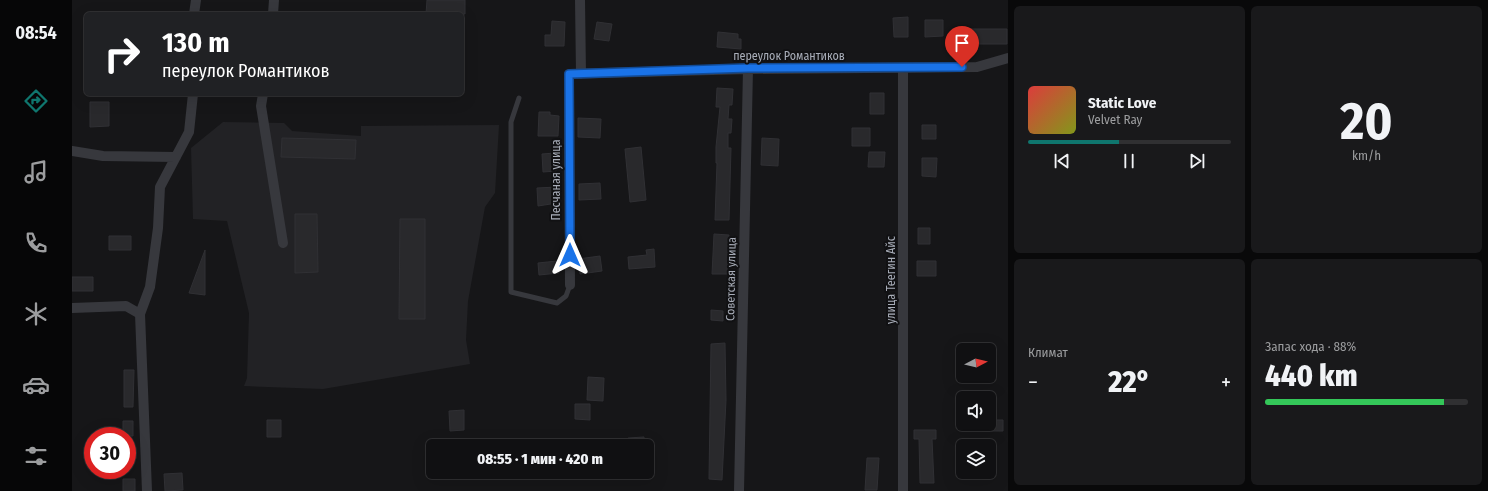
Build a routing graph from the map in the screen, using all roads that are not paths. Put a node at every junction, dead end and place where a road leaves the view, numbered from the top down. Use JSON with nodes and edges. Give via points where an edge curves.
{"nodes":[{"id":1,"x":196,"y":0,"type":"edge"},
{"id":2,"x":274,"y":0,"type":"edge"},
{"id":3,"x":580,"y":0,"type":"edge"},
{"id":4,"x":194,"y":12,"type":"edge"},
{"id":5,"x":273,"y":12,"type":"edge"},
{"id":6,"x":1008,"y":58,"type":"edge"},
{"id":7,"x":748,"y":68,"type":"junction"},
{"id":8,"x":903,"y":68,"type":"junction"},
{"id":9,"x":569,"y":74,"type":"joint"},
{"id":10,"x":581,"y":74,"type":"junction"},
{"id":11,"x":193,"y":96,"type":"edge"},
{"id":12,"x":263,"y":96,"type":"edge"},
{"id":13,"x":519,"y":98,"type":"dead end"},
{"id":14,"x":72,"y":151,"type":"edge"},
{"id":15,"x":176,"y":157,"type":"junction"},
{"id":16,"x":282,"y":244,"type":"dead end"},
{"id":17,"x":570,"y":285,"type":"joint"},
{"id":18,"x":72,"y":308,"type":"edge"},
{"id":19,"x":140,"y":314,"type":"junction"},
{"id":20,"x":148,"y":491,"type":"edge"},
{"id":21,"x":739,"y":491,"type":"edge"},
{"id":22,"x":903,"y":491,"type":"edge"}],
"edges":[{"from":1,"to":4,"type":"street"},
{"from":2,"to":5,"type":"street"},
{"from":3,"to":10,"type":"street"},
{"from":6,"to":8,"type":"street","name":"переулок Романтиков","via":[[977,67]]},
{"from":7,"to":8,"type":"street","name":"переулок Романтиков"},
{"from":7,"to":10,"type":"street","name":"переулок Романтиков"},
{"from":7,"to":21,"type":"street","name":"Советская улица"},
{"from":8,"to":22,"type":"street","name":"улица Теегин Айс"},
{"from":9,"to":10,"type":"street","name":"переулок Романтиков"},
{"from":9,"to":17,"type":"street","name":"Песчаная улица"},
{"from":11,"to":15,"type":"street","via":[[190,132]]},
{"from":12,"to":16,"type":"street","via":[[261,106]]},
{"from":13,"to":17,"type":"lane","via":[[511,122],[511,292],[557,303],[566,296]]},
{"from":14,"to":15,"type":"street","via":[[103,156]]},
{"from":15,"to":19,"type":"street","via":[[160,187],[158,228],[150,287]]},
{"from":18,"to":19,"type":"street","via":[[126,306]]},
{"from":19,"to":20,"type":"street"}]}
